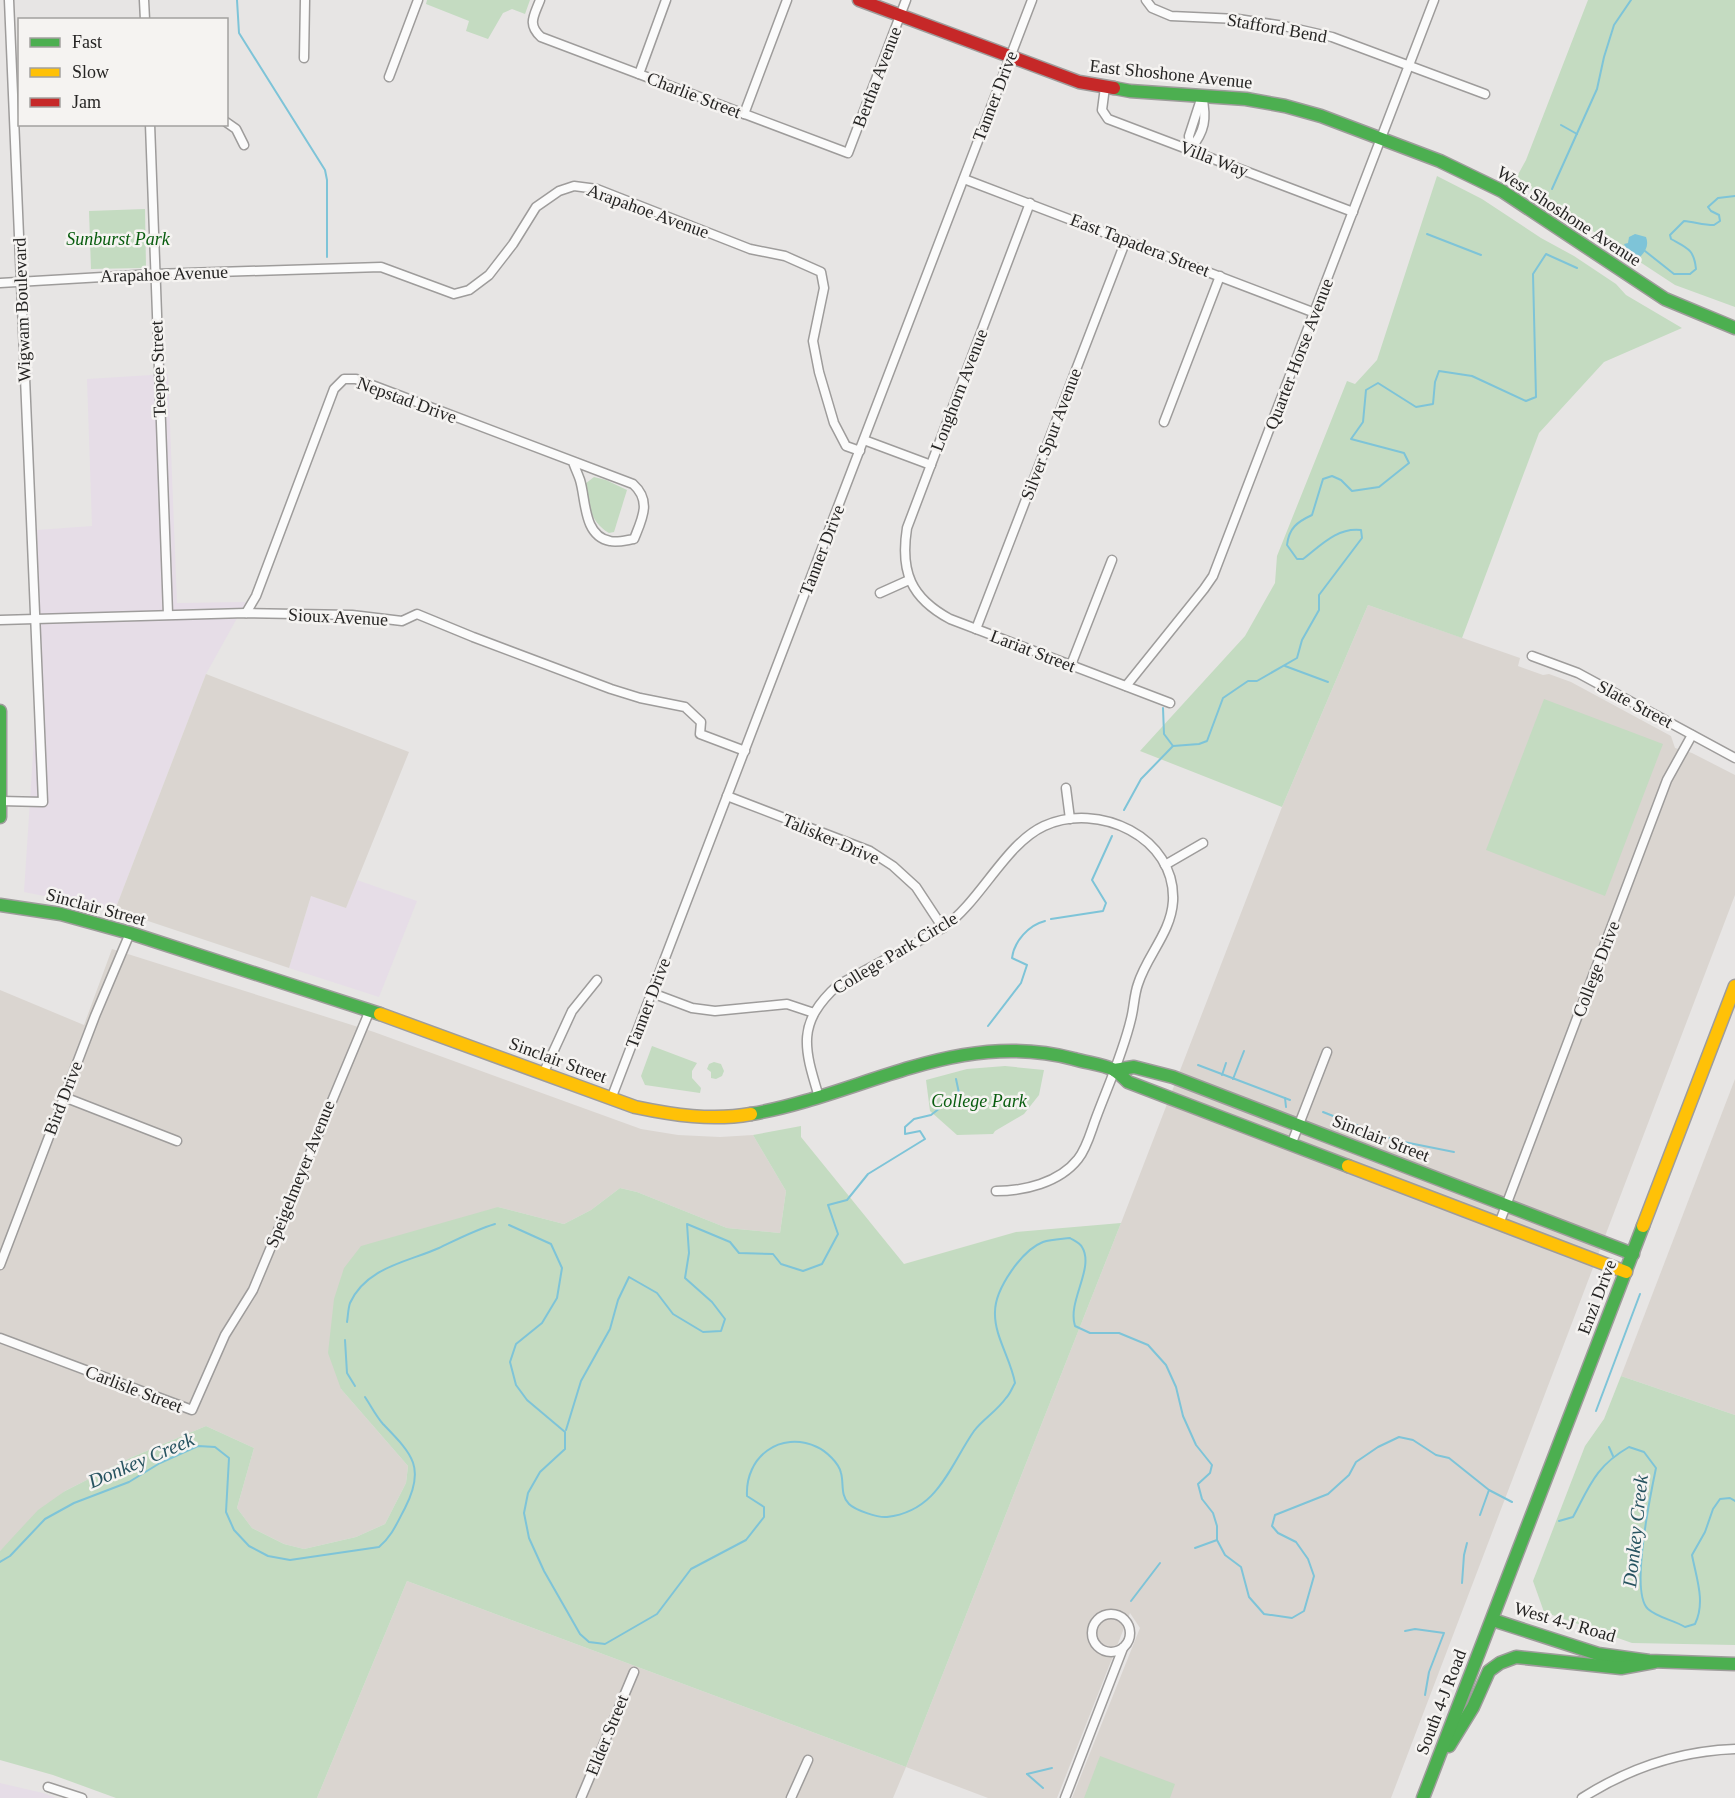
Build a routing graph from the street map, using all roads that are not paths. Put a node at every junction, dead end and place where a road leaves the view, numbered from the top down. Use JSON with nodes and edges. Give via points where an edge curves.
{"nodes":[{"id":1,"x":9,"y":0,"type":"edge"},
{"id":2,"x":144,"y":0,"type":"edge"},
{"id":3,"x":305,"y":0,"type":"edge"},
{"id":4,"x":418,"y":0,"type":"edge"},
{"id":5,"x":540,"y":0,"type":"edge"},
{"id":6,"x":666,"y":0,"type":"edge"},
{"id":7,"x":787,"y":0,"type":"edge"},
{"id":8,"x":859,"y":0,"type":"edge"},
{"id":9,"x":906,"y":0,"type":"edge"},
{"id":10,"x":1032,"y":0,"type":"edge"},
{"id":11,"x":1146,"y":0,"type":"edge"},
{"id":12,"x":1434,"y":0,"type":"edge"},
{"id":13,"x":900,"y":15,"type":"junction"},
{"id":14,"x":145,"y":18,"type":"edge"},
{"id":15,"x":1010,"y":57,"type":"junction"},
{"id":16,"x":304,"y":58,"type":"dead end"},
{"id":17,"x":1409,"y":66,"type":"junction"},
{"id":18,"x":639,"y":74,"type":"junction"},
{"id":19,"x":389,"y":76,"type":"dead end"},
{"id":20,"x":1106,"y":87,"type":"junction"},
{"id":21,"x":1485,"y":94,"type":"dead end"},
{"id":22,"x":1202,"y":95,"type":"junction"},
{"id":23,"x":744,"y":114,"type":"junction"},
{"id":24,"x":228,"y":123,"type":"edge"},
{"id":25,"x":150,"y":126,"type":"edge"},
{"id":26,"x":1381,"y":139,"type":"junction"},
{"id":27,"x":244,"y":146,"type":"dead end"},
{"id":28,"x":1190,"y":150,"type":"junction"},
{"id":29,"x":848,"y":153,"type":"joint"},
{"id":30,"x":964,"y":178,"type":"junction"},
{"id":31,"x":1030,"y":203,"type":"junction"},
{"id":32,"x":1353,"y":212,"type":"junction"},
{"id":33,"x":1125,"y":240,"type":"junction"},
{"id":34,"x":154,"y":274,"type":"junction"},
{"id":35,"x":1220,"y":276,"type":"junction"},
{"id":36,"x":21,"y":281,"type":"junction"},
{"id":37,"x":0,"y":282,"type":"edge"},
{"id":38,"x":1315,"y":312,"type":"junction"},
{"id":39,"x":1735,"y":328,"type":"edge"},
{"id":40,"x":1164,"y":422,"type":"dead end"},
{"id":41,"x":864,"y":441,"type":"junction"},
{"id":42,"x":860,"y":451,"type":"junction"},
{"id":43,"x":573,"y":462,"type":"junction"},
{"id":44,"x":931,"y":465,"type":"junction"},
{"id":45,"x":1112,"y":560,"type":"dead end"},
{"id":46,"x":909,"y":580,"type":"junction"},
{"id":47,"x":880,"y":593,"type":"dead end"},
{"id":48,"x":246,"y":613,"type":"junction"},
{"id":49,"x":168,"y":614,"type":"junction"},
{"id":50,"x":0,"y":620,"type":"edge"},
{"id":51,"x":35,"y":620,"type":"junction"},
{"id":52,"x":976,"y":629,"type":"junction"},
{"id":53,"x":1532,"y":656,"type":"dead end"},
{"id":54,"x":1071,"y":665,"type":"junction"},
{"id":55,"x":1126,"y":686,"type":"junction"},
{"id":56,"x":1170,"y":703,"type":"dead end"},
{"id":57,"x":0,"y":711,"type":"edge"},
{"id":58,"x":1692,"y":735,"type":"junction"},
{"id":59,"x":745,"y":751,"type":"junction"},
{"id":60,"x":1735,"y":758,"type":"edge"},
{"id":61,"x":1066,"y":788,"type":"dead end"},
{"id":62,"x":727,"y":796,"type":"junction"},
{"id":63,"x":1,"y":801,"type":"edge"},
{"id":64,"x":0,"y":817,"type":"edge"},
{"id":65,"x":1070,"y":819,"type":"junction"},
{"id":66,"x":1203,"y":843,"type":"dead end"},
{"id":67,"x":1166,"y":865,"type":"junction"},
{"id":68,"x":0,"y":905,"type":"edge"},
{"id":69,"x":943,"y":928,"type":"junction"},
{"id":70,"x":130,"y":933,"type":"junction"},
{"id":71,"x":597,"y":980,"type":"dead end"},
{"id":72,"x":1735,"y":986,"type":"edge"},
{"id":73,"x":652,"y":993,"type":"junction"},
{"id":74,"x":370,"y":1010,"type":"junction"},
{"id":75,"x":814,"y":1013,"type":"junction"},
{"id":76,"x":1327,"y":1052,"type":"dead end"},
{"id":77,"x":1114,"y":1070,"type":"junction"},
{"id":78,"x":543,"y":1074,"type":"junction"},
{"id":79,"x":64,"y":1097,"type":"junction"},
{"id":80,"x":819,"y":1097,"type":"junction"},
{"id":81,"x":611,"y":1099,"type":"junction"},
{"id":82,"x":1298,"y":1125,"type":"junction"},
{"id":83,"x":177,"y":1141,"type":"dead end"},
{"id":84,"x":1291,"y":1145,"type":"junction"},
{"id":85,"x":996,"y":1191,"type":"dead end"},
{"id":86,"x":1506,"y":1205,"type":"junction"},
{"id":87,"x":1499,"y":1224,"type":"junction"},
{"id":88,"x":1633,"y":1254,"type":"junction"},
{"id":89,"x":0,"y":1265,"type":"edge"},
{"id":90,"x":1626,"y":1272,"type":"junction"},
{"id":91,"x":225,"y":1335,"type":"joint"},
{"id":92,"x":0,"y":1338,"type":"edge"},
{"id":93,"x":1493,"y":1620,"type":"junction"},
{"id":94,"x":1123,"y":1648,"type":"junction"},
{"id":95,"x":1654,"y":1662,"type":"junction"},
{"id":96,"x":1735,"y":1664,"type":"edge"},
{"id":97,"x":634,"y":1672,"type":"dead end"},
{"id":98,"x":1735,"y":1749,"type":"edge"},
{"id":99,"x":808,"y":1760,"type":"dead end"},
{"id":100,"x":1433,"y":1773,"type":"junction"},
{"id":101,"x":48,"y":1786,"type":"dead end"},
{"id":102,"x":82,"y":1798,"type":"edge"},
{"id":103,"x":581,"y":1798,"type":"edge"},
{"id":104,"x":791,"y":1798,"type":"edge"},
{"id":105,"x":1065,"y":1798,"type":"edge"},
{"id":106,"x":1423,"y":1798,"type":"edge"},
{"id":107,"x":1582,"y":1798,"type":"edge"}],
"edges":[{"from":1,"to":36,"type":"street","name":"Wigwam Boulevard"},
{"from":2,"to":14,"type":"street"},
{"from":3,"to":16,"type":"street"},
{"from":4,"to":19,"type":"street"},
{"from":5,"to":18,"type":"street","name":"Charlie Street","via":[[532,20],[541,37]]},
{"from":6,"to":18,"type":"street"},
{"from":7,"to":23,"type":"street"},
{"from":8,"to":13,"type":"main road","name":"East Shoshone Avenue"},
{"from":9,"to":13,"type":"street","name":"Bertha Avenue"},
{"from":10,"to":15,"type":"street","name":"Tanner Drive"},
{"from":11,"to":17,"type":"street","name":"Stafford Bend","via":[[1152,8],[1171,16],[1284,26],[1332,38]]},
{"from":12,"to":17,"type":"street","name":"Quarter Horse Avenue"},
{"from":13,"to":15,"type":"main road","name":"East Shoshone Avenue"},
{"from":13,"to":29,"type":"street","name":"Bertha Avenue"},
{"from":15,"to":20,"type":"main road","name":"East Shoshone Avenue","via":[[1079,82]]},
{"from":15,"to":30,"type":"street","name":"Tanner Drive"},
{"from":17,"to":21,"type":"street","name":"Stafford Bend"},
{"from":17,"to":26,"type":"street","name":"Quarter Horse Avenue"},
{"from":18,"to":23,"type":"street","name":"Charlie Street"},
{"from":20,"to":22,"type":"main road","name":"East Shoshone Avenue"},
{"from":20,"to":28,"type":"street","name":"Villa Way","via":[[1102,110],[1108,119]]},
{"from":22,"to":26,"type":"main road","name":"East Shoshone Avenue","via":[[1285,106]]},
{"from":22,"to":28,"type":"street","via":[[1189,136]]},
{"from":23,"to":29,"type":"street","name":"Charlie Street"},
{"from":24,"to":27,"type":"street","via":[[237,129]]},
{"from":25,"to":34,"type":"street","name":"Teepee Street"},
{"from":26,"to":32,"type":"street","name":"Quarter Horse Avenue"},
{"from":26,"to":39,"type":"main road","name":"West Shoshone Avenue","via":[[1474,176],[1665,299]]},
{"from":28,"to":32,"type":"street","name":"Villa Way"},
{"from":30,"to":31,"type":"street","name":"East Tapadera Street"},
{"from":30,"to":41,"type":"street","name":"Tanner Drive"},
{"from":31,"to":33,"type":"street","name":"East Tapadera Street"},
{"from":31,"to":44,"type":"street","name":"Longhorn Avenue"},
{"from":32,"to":38,"type":"street","name":"Quarter Horse Avenue"},
{"from":33,"to":35,"type":"street","name":"East Tapadera Street"},
{"from":33,"to":52,"type":"street","name":"Silver Spur Avenue"},
{"from":34,"to":36,"type":"street","name":"Arapahoe Avenue"},
{"from":34,"to":42,"type":"street","name":"Arapahoe Avenue","via":[[381,267],[454,294],[469,291],[489,275],[536,207],[574,186],[597,189],[750,249],[785,256],[821,272],[824,288],[813,341],[819,372],[834,423],[846,446]]},
{"from":34,"to":49,"type":"street","name":"Teepee Street"},
{"from":35,"to":38,"type":"street","name":"East Tapadera Street"},
{"from":35,"to":40,"type":"street"},
{"from":36,"to":37,"type":"street","name":"Arapahoe Avenue"},
{"from":36,"to":51,"type":"street","name":"Wigwam Boulevard"},
{"from":38,"to":55,"type":"street","name":"Quarter Horse Avenue","via":[[1213,576]]},
{"from":41,"to":42,"type":"street","name":"Tanner Drive"},
{"from":41,"to":44,"type":"street"},
{"from":42,"to":59,"type":"street","name":"Tanner Drive"},
{"from":43,"to":43,"type":"street","name":"Nepstad Drive","via":[[633,484],[641,491],[645,505],[634,540],[610,542],[592,527]]},
{"from":43,"to":48,"type":"street","name":"Nepstad Drive","via":[[357,379],[344,379],[334,389],[256,596]]},
{"from":44,"to":46,"type":"street","name":"Longhorn Avenue","via":[[907,528],[904,544]]},
{"from":45,"to":54,"type":"street"},
{"from":46,"to":47,"type":"street"},
{"from":46,"to":52,"type":"street","name":"Lariat Street","via":[[934,610]]},
{"from":48,"to":49,"type":"street","name":"Sioux Avenue"},
{"from":48,"to":59,"type":"street","name":"Sioux Avenue","via":[[352,615],[402,621],[417,614],[611,689],[685,707],[700,722],[700,734]]},
{"from":49,"to":51,"type":"street","name":"Sioux Avenue"},
{"from":50,"to":51,"type":"street","name":"Sioux Avenue"},
{"from":51,"to":63,"type":"street","name":"Wigwam Boulevard","via":[[43,802]]},
{"from":52,"to":54,"type":"street","name":"Lariat Street"},
{"from":53,"to":58,"type":"street","name":"Slate Street","via":[[1578,674]]},
{"from":54,"to":55,"type":"street","name":"Lariat Street"},
{"from":55,"to":56,"type":"street","name":"Lariat Street"},
{"from":57,"to":63,"type":"main road"},
{"from":58,"to":60,"type":"street","name":"Slate Street"},
{"from":58,"to":86,"type":"street","name":"College Drive","via":[[1667,780]]},
{"from":59,"to":62,"type":"street","name":"Tanner Drive"},
{"from":61,"to":65,"type":"street"},
{"from":62,"to":69,"type":"street","name":"Talisker Drive","via":[[870,852],[893,866],[916,887]]},
{"from":62,"to":73,"type":"street","name":"Tanner Drive"},
{"from":63,"to":64,"type":"main road"},
{"from":65,"to":67,"type":"street","name":"College Park Circle","via":[[1087,817],[1127,828],[1145,840]]},
{"from":65,"to":69,"type":"street","name":"College Park Circle","via":[[1044,826],[1026,837],[972,903]]},
{"from":66,"to":67,"type":"street"},
{"from":67,"to":77,"type":"street","name":"College Park Circle","via":[[1173,900],[1170,921],[1144,967]]},
{"from":68,"to":70,"type":"main road","name":"Sinclair Street","via":[[62,914]]},
{"from":69,"to":75,"type":"street","name":"College Park Circle","via":[[838,985]]},
{"from":70,"to":74,"type":"main road","name":"Sinclair Street"},
{"from":70,"to":79,"type":"street","name":"Bird Drive"},
{"from":71,"to":78,"type":"street","via":[[572,1011]]},
{"from":72,"to":88,"type":"main road","name":"Enzi Drive"},
{"from":73,"to":75,"type":"street","via":[[692,1008],[715,1011],[787,1004]]},
{"from":73,"to":81,"type":"street","name":"Tanner Drive"},
{"from":74,"to":78,"type":"main road","name":"Sinclair Street"},
{"from":74,"to":91,"type":"street","name":"Speigelmeyer Avenue","via":[[253,1290]]},
{"from":75,"to":80,"type":"street","name":"College Park Circle","via":[[806,1049]]},
{"from":76,"to":82,"type":"street"},
{"from":77,"to":80,"type":"main road","name":"Sinclair Street","via":[[1026,1050],[962,1054]]},
{"from":77,"to":82,"type":"main road","name":"Sinclair Street","via":[[1134,1066],[1173,1077]]},
{"from":77,"to":84,"type":"main road","name":"Sinclair Street","via":[[1128,1082]]},
{"from":77,"to":85,"type":"street","name":"College Park Circle","via":[[1078,1159],[1047,1181],[1016,1191]]},
{"from":78,"to":81,"type":"main road","name":"Sinclair Street"},
{"from":79,"to":83,"type":"street"},
{"from":79,"to":89,"type":"street","name":"Bird Drive"},
{"from":80,"to":81,"type":"main road","name":"Sinclair Street","via":[[741,1116],[701,1117],[667,1114]]},
{"from":82,"to":84,"type":"street"},
{"from":82,"to":86,"type":"main road","name":"Sinclair Street"},
{"from":84,"to":87,"type":"main road","name":"Sinclair Street"},
{"from":86,"to":87,"type":"street","name":"College Drive"},
{"from":86,"to":88,"type":"main road","name":"Sinclair Street"},
{"from":87,"to":90,"type":"main road","name":"Sinclair Street"},
{"from":88,"to":90,"type":"main road","name":"Enzi Drive"},
{"from":90,"to":93,"type":"main road","name":"Enzi Drive"},
{"from":91,"to":92,"type":"street","name":"Carlisle Street","via":[[192,1410]]},
{"from":93,"to":95,"type":"main road","name":"West 4-J Road","via":[[1597,1654]]},
{"from":93,"to":100,"type":"main road","name":"South 4-J Road"},
{"from":94,"to":94,"type":"street","via":[[1130,1631],[1125,1620],[1114,1614],[1097,1619],[1092,1637],[1099,1648],[1111,1652]]},
{"from":94,"to":105,"type":"street"},
{"from":95,"to":96,"type":"main road","name":"West 4-J Road"},
{"from":95,"to":100,"type":"main road","via":[[1621,1668],[1516,1658],[1500,1662],[1489,1671],[1473,1707]]},
{"from":97,"to":103,"type":"street","name":"Elder Street"},
{"from":98,"to":107,"type":"street","via":[[1680,1755],[1608,1781]]},
{"from":99,"to":104,"type":"street"},
{"from":100,"to":106,"type":"main road","name":"South 4-J Road"},
{"from":101,"to":102,"type":"street"}]}
